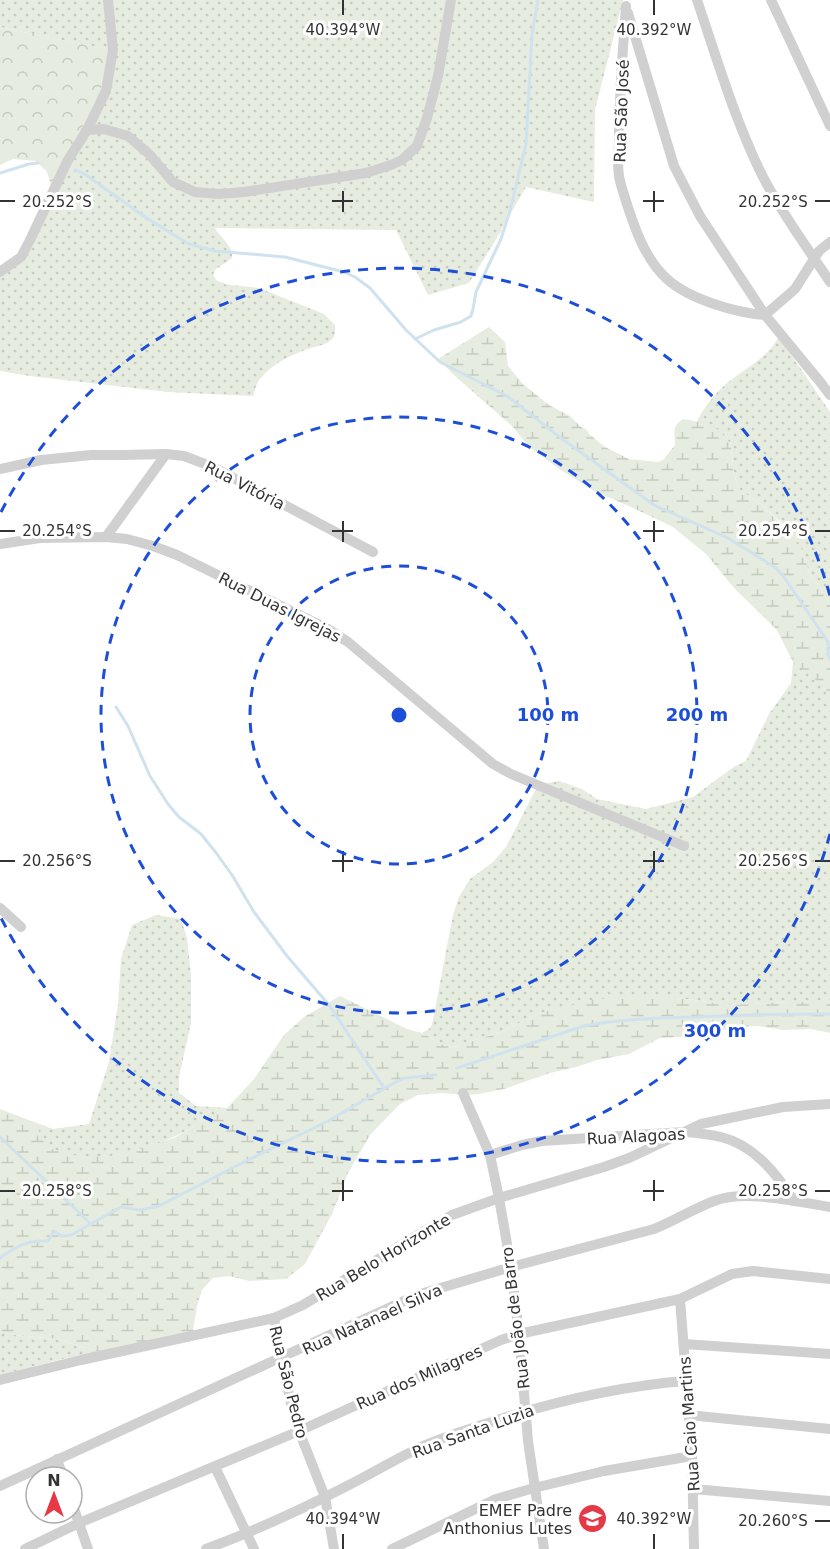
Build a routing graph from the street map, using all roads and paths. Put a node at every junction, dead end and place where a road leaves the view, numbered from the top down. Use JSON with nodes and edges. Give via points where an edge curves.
{"nodes":[{"id":1,"x":108,"y":0,"type":"edge"},
{"id":2,"x":451,"y":0,"type":"edge"},
{"id":3,"x":697,"y":0,"type":"edge"},
{"id":4,"x":771,"y":0,"type":"edge"},
{"id":5,"x":626,"y":3,"type":"edge"},
{"id":6,"x":830,"y":126,"type":"edge"},
{"id":7,"x":87,"y":130,"type":"junction"},
{"id":8,"x":830,"y":242,"type":"edge"},
{"id":9,"x":814,"y":257,"type":"junction"},
{"id":10,"x":0,"y":272,"type":"edge"},
{"id":11,"x":830,"y":282,"type":"edge"},
{"id":12,"x":765,"y":315,"type":"junction"},
{"id":13,"x":830,"y":395,"type":"edge"},
{"id":14,"x":165,"y":454,"type":"junction"},
{"id":15,"x":0,"y":469,"type":"edge"},
{"id":16,"x":106,"y":537,"type":"junction"},
{"id":17,"x":0,"y":543,"type":"edge"},
{"id":18,"x":373,"y":552,"type":"dead end"},
{"id":19,"x":684,"y":846,"type":"dead end"},
{"id":20,"x":0,"y":908,"type":"edge"},
{"id":21,"x":21,"y":927,"type":"dead end"},
{"id":22,"x":463,"y":1093,"type":"dead end"},
{"id":23,"x":830,"y":1104,"type":"edge"},
{"id":24,"x":684,"y":1132,"type":"junction"},
{"id":25,"x":490,"y":1155,"type":"junction"},
{"id":26,"x":499,"y":1198,"type":"junction"},
{"id":27,"x":794,"y":1201,"type":"junction"},
{"id":28,"x":830,"y":1207,"type":"edge"},
{"id":29,"x":511,"y":1267,"type":"junction"},
{"id":30,"x":830,"y":1279,"type":"edge"},
{"id":31,"x":680,"y":1299,"type":"junction"},
{"id":32,"x":274,"y":1318,"type":"junction"},
{"id":33,"x":519,"y":1335,"type":"junction"},
{"id":34,"x":684,"y":1344,"type":"junction"},
{"id":35,"x":830,"y":1354,"type":"edge"},
{"id":36,"x":281,"y":1358,"type":"junction"},
{"id":37,"x":0,"y":1380,"type":"edge"},
{"id":38,"x":686,"y":1381,"type":"junction"},
{"id":39,"x":525,"y":1411,"type":"junction"},
{"id":40,"x":688,"y":1415,"type":"junction"},
{"id":41,"x":830,"y":1429,"type":"edge"},
{"id":42,"x":299,"y":1431,"type":"junction"},
{"id":43,"x":692,"y":1456,"type":"junction"},
{"id":44,"x":57,"y":1459,"type":"junction"},
{"id":45,"x":59,"y":1465,"type":"edge"},
{"id":46,"x":215,"y":1467,"type":"junction"},
{"id":47,"x":0,"y":1486,"type":"edge"},
{"id":48,"x":534,"y":1488,"type":"junction"},
{"id":49,"x":693,"y":1489,"type":"junction"},
{"id":50,"x":325,"y":1497,"type":"junction"},
{"id":51,"x":830,"y":1501,"type":"edge"},
{"id":52,"x":84,"y":1521,"type":"edge"},
{"id":53,"x":75,"y":1525,"type":"edge"},
{"id":54,"x":80,"y":1525,"type":"edge"},
{"id":55,"x":247,"y":1534,"type":"junction"},
{"id":56,"x":25,"y":1549,"type":"edge"},
{"id":57,"x":88,"y":1549,"type":"edge"},
{"id":58,"x":206,"y":1549,"type":"edge"},
{"id":59,"x":254,"y":1549,"type":"edge"},
{"id":60,"x":334,"y":1549,"type":"edge"},
{"id":61,"x":392,"y":1549,"type":"edge"},
{"id":62,"x":544,"y":1549,"type":"edge"},
{"id":63,"x":694,"y":1549,"type":"edge"}],
"edges":[{"from":1,"to":7,"type":"street","via":[[113,41],[111,63],[106,91]]},
{"from":2,"to":7,"type":"street","via":[[428,118],[417,146],[391,165],[299,184],[202,193],[173,182],[128,136],[104,129]]},
{"from":3,"to":9,"type":"street","via":[[755,158],[776,201]]},
{"from":4,"to":6,"type":"street"},
{"from":5,"to":12,"type":"street","via":[[674,166],[700,216]]},
{"from":5,"to":12,"type":"street","name":"Rua São José","via":[[619,175],[633,225],[654,262],[679,287],[732,310]]},
{"from":7,"to":10,"type":"street","via":[[68,160],[21,257]]},
{"from":8,"to":9,"type":"street"},
{"from":9,"to":11,"type":"street"},
{"from":9,"to":12,"type":"street","via":[[795,289]]},
{"from":12,"to":13,"type":"street"},
{"from":14,"to":15,"type":"street","name":"Rua Vitória","via":[[91,455]]},
{"from":14,"to":16,"type":"street"},
{"from":14,"to":18,"type":"street","name":"Rua Vitória","via":[[184,456],[213,467]]},
{"from":16,"to":17,"type":"street","name":"Rua Duas Igrejas"},
{"from":16,"to":19,"type":"street","name":"Rua Duas Igrejas","via":[[127,539],[177,555],[327,629],[370,659],[493,764]]},
{"from":20,"to":21,"type":"street"},
{"from":22,"to":25,"type":"street","name":"Rua João de Barro"},
{"from":23,"to":24,"type":"street","name":"Rua Belo Horizonte","via":[[783,1107],[701,1124]]},
{"from":24,"to":25,"type":"street","name":"Rua Alagoas","via":[[542,1141]]},
{"from":24,"to":26,"type":"street","name":"Rua Belo Horizonte","via":[[604,1167]]},
{"from":24,"to":27,"type":"street","name":"Rua Alagoas","via":[[723,1137],[751,1151]]},
{"from":25,"to":26,"type":"street","name":"Rua João de Barro"},
{"from":26,"to":29,"type":"street","name":"Rua João de Barro"},
{"from":26,"to":32,"type":"street","name":"Rua Belo Horizonte","via":[[443,1220],[303,1305]]},
{"from":27,"to":28,"type":"street","name":"Rua Natanael Silva"},
{"from":27,"to":29,"type":"street","name":"Rua Natanael Silva","via":[[727,1198],[654,1229]]},
{"from":29,"to":33,"type":"street","name":"Rua João de Barro"},
{"from":29,"to":36,"type":"street","name":"Rua Natanael Silva","via":[[417,1295]]},
{"from":30,"to":31,"type":"street","name":"Rua dos Milagres","via":[[742,1272]]},
{"from":31,"to":33,"type":"street","name":"Rua dos Milagres"},
{"from":31,"to":34,"type":"street","name":"Rua Caio Martins"},
{"from":32,"to":36,"type":"street","name":"Rua São Pedro"},
{"from":32,"to":37,"type":"street","name":"Rua Belo Horizonte"},
{"from":33,"to":39,"type":"street","name":"Rua João de Barro"},
{"from":33,"to":42,"type":"street","name":"Rua dos Milagres"},
{"from":34,"to":35,"type":"street"},
{"from":34,"to":38,"type":"street","name":"Rua Caio Martins"},
{"from":36,"to":42,"type":"street","name":"Rua São Pedro"},
{"from":36,"to":44,"type":"street","name":"Rua Natanael Silva"},
{"from":38,"to":39,"type":"street","name":"Rua Santa Luzia","via":[[613,1389]]},
{"from":38,"to":40,"type":"street","name":"Rua Caio Martins"},
{"from":39,"to":48,"type":"street","name":"Rua João de Barro"},
{"from":39,"to":50,"type":"street","name":"Rua Santa Luzia","via":[[420,1448]]},
{"from":40,"to":41,"type":"street"},
{"from":40,"to":43,"type":"street","name":"Rua Caio Martins"},
{"from":42,"to":46,"type":"street","name":"Rua dos Milagres"},
{"from":42,"to":50,"type":"street","name":"Rua São Pedro"},
{"from":43,"to":48,"type":"street"},
{"from":43,"to":49,"type":"street","name":"Rua Caio Martins"},
{"from":44,"to":45,"type":"street"},
{"from":44,"to":47,"type":"street","name":"Rua Natanael Silva"},
{"from":46,"to":52,"type":"street","name":"Rua dos Milagres"},
{"from":46,"to":55,"type":"street"},
{"from":48,"to":61,"type":"street","via":[[482,1505]]},
{"from":48,"to":62,"type":"street","name":"Rua João de Barro"},
{"from":49,"to":51,"type":"street"},
{"from":49,"to":63,"type":"street","name":"Rua Caio Martins"},
{"from":50,"to":55,"type":"street","name":"Rua Santa Luzia"},
{"from":50,"to":60,"type":"street","name":"Rua São Pedro"},
{"from":53,"to":56,"type":"street","name":"Rua dos Milagres"},
{"from":54,"to":57,"type":"street"},
{"from":55,"to":58,"type":"street","name":"Rua Santa Luzia"},
{"from":55,"to":59,"type":"street"}]}
